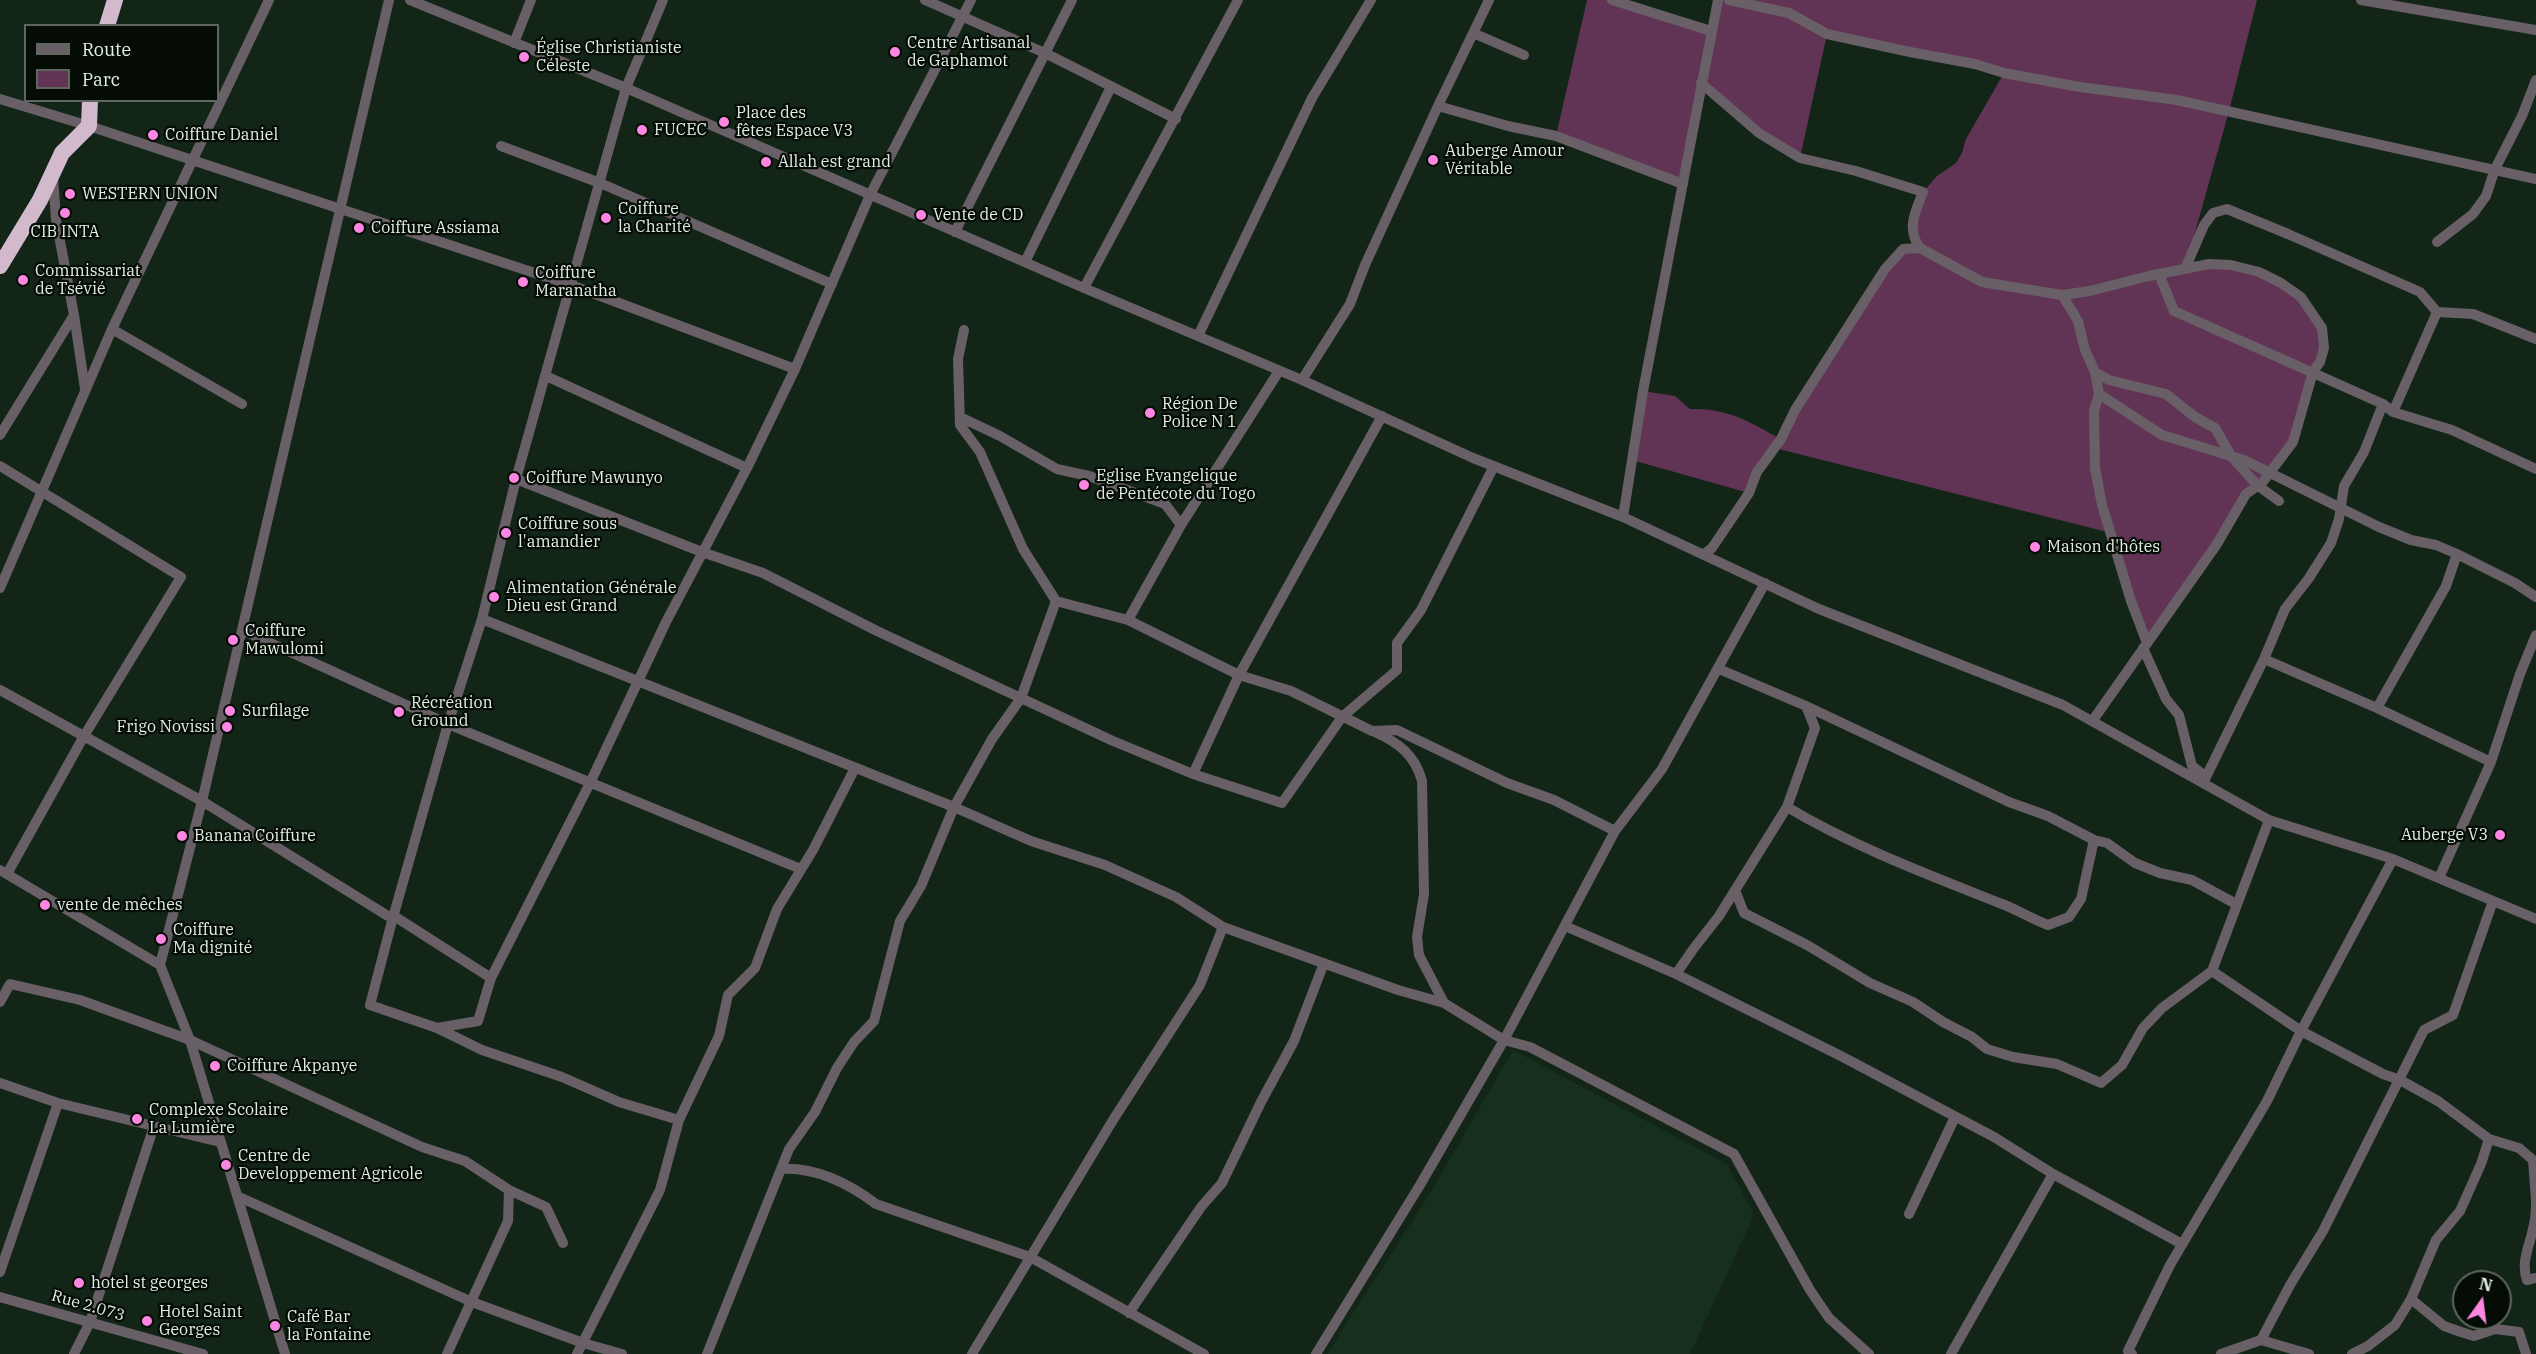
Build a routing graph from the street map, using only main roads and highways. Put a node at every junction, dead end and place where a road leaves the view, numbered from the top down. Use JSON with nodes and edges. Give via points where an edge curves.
{"nodes":[{"id":1,"x":115,"y":0,"type":"edge"},
{"id":2,"x":108,"y":24,"type":"edge"},
{"id":3,"x":90,"y":102,"type":"edge"},
{"id":4,"x":0,"y":266,"type":"edge"}],
"edges":[{"from":1,"to":2,"type":"highway"},
{"from":3,"to":4,"type":"highway","via":[[89,126],[62,153],[53,176]]}]}
